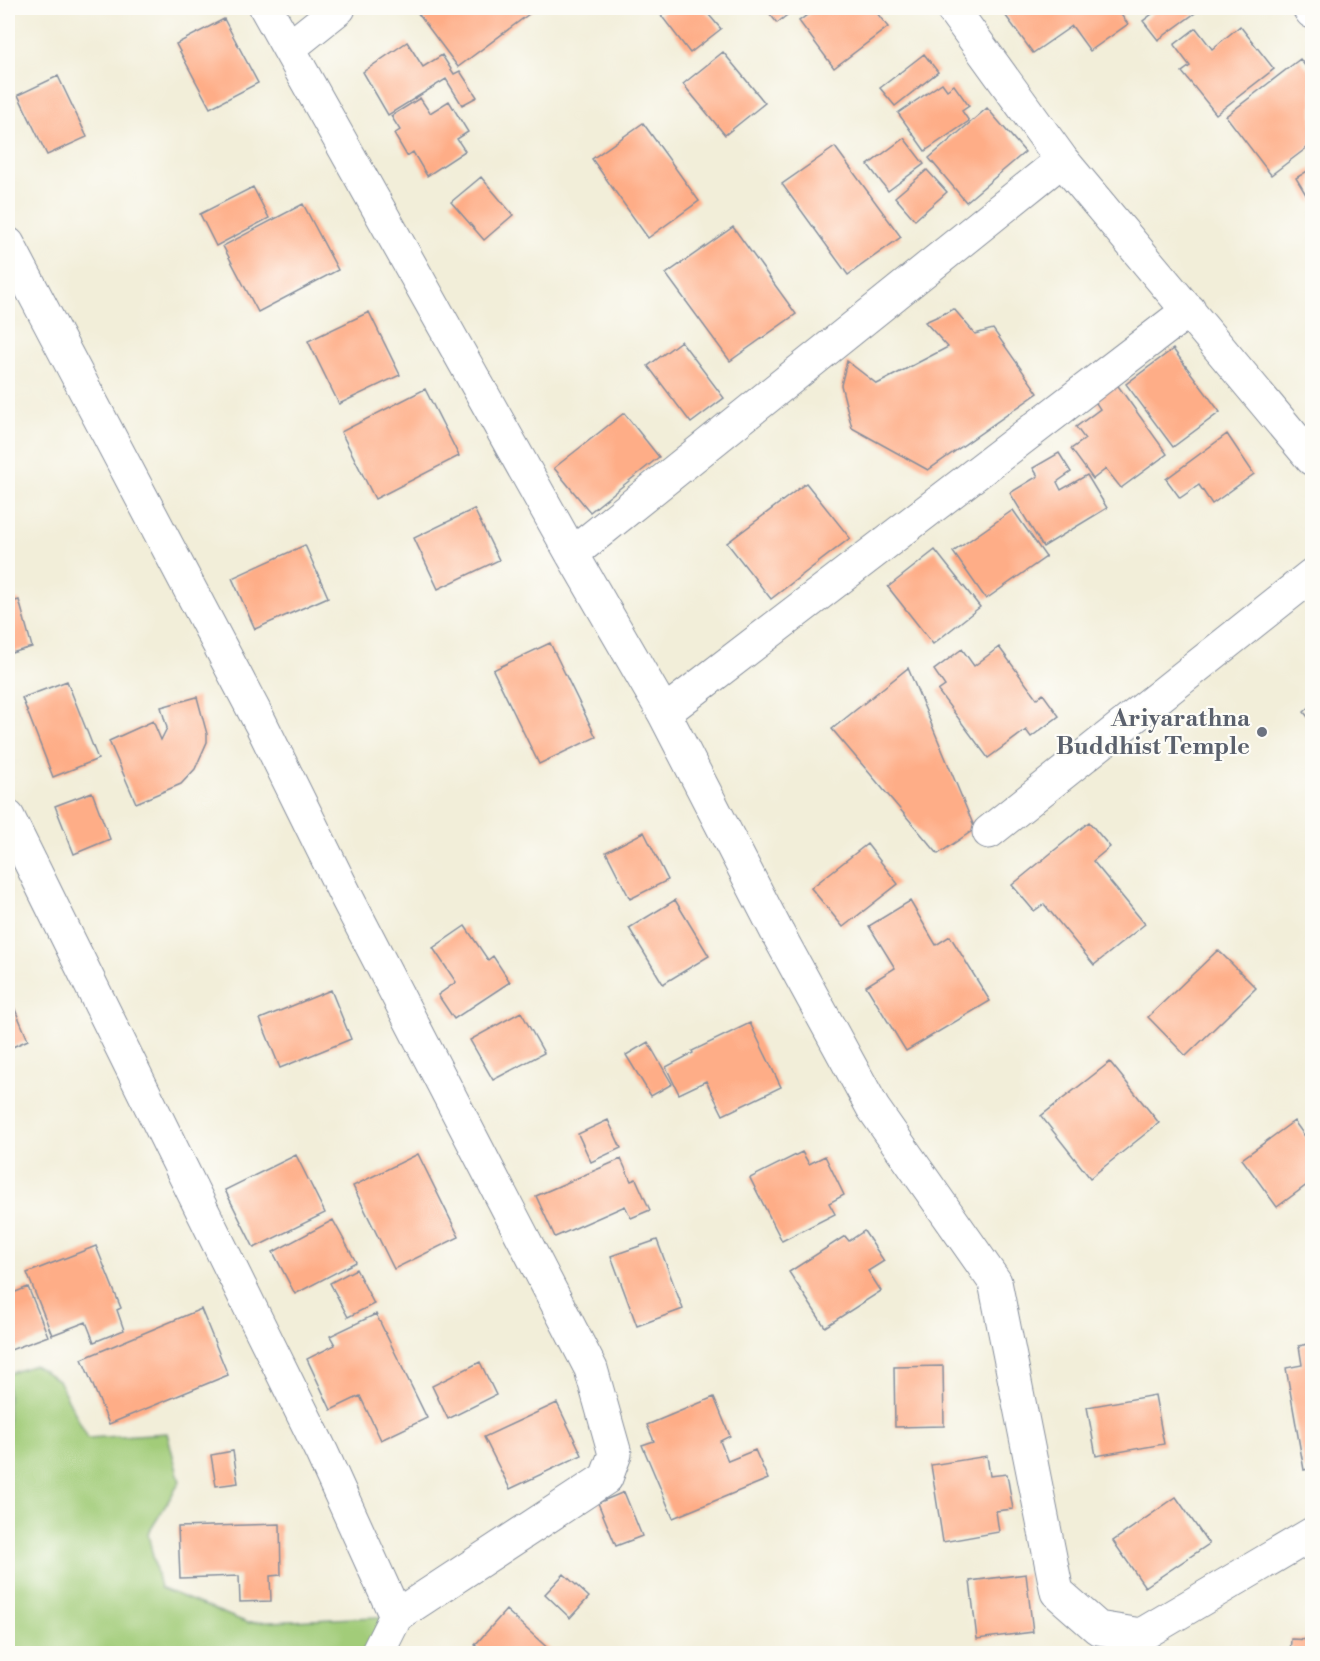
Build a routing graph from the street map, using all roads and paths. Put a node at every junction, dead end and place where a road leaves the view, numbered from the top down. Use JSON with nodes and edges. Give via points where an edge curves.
{"nodes":[{"id":1,"x":266,"y":8,"type":"edge"},
{"id":2,"x":339,"y":8,"type":"edge"},
{"id":3,"x":952,"y":8,"type":"edge"},
{"id":4,"x":1309,"y":8,"type":"edge"},
{"id":5,"x":1312,"y":12,"type":"edge"},
{"id":6,"x":289,"y":48,"type":"junction"},
{"id":7,"x":1062,"y":160,"type":"junction"},
{"id":8,"x":8,"y":244,"type":"edge"},
{"id":9,"x":1189,"y":310,"type":"junction"},
{"id":10,"x":1312,"y":459,"type":"edge"},
{"id":11,"x":572,"y":554,"type":"junction"},
{"id":12,"x":1312,"y":575,"type":"edge"},
{"id":13,"x":664,"y":713,"type":"junction"},
{"id":14,"x":8,"y":817,"type":"edge"},
{"id":15,"x":989,"y":832,"type":"dead end"},
{"id":16,"x":1312,"y":1534,"type":"edge"},
{"id":17,"x":396,"y":1616,"type":"junction"},
{"id":18,"x":377,"y":1653,"type":"edge"}],
"edges":[{"from":1,"to":6,"type":"street"},
{"from":2,"to":6,"type":"street"},
{"from":3,"to":7,"type":"street"},
{"from":4,"to":5,"type":"street"},
{"from":6,"to":11,"type":"street"},
{"from":7,"to":9,"type":"street"},
{"from":7,"to":11,"type":"street"},
{"from":8,"to":17,"type":"street","via":[[261,724],[591,1369],[615,1454],[606,1478]]},
{"from":9,"to":10,"type":"street"},
{"from":9,"to":13,"type":"street"},
{"from":11,"to":13,"type":"street"},
{"from":12,"to":15,"type":"street"},
{"from":13,"to":16,"type":"street","via":[[873,1108],[995,1282],[1057,1592],[1098,1628],[1141,1635]]},
{"from":14,"to":17,"type":"street","via":[[322,1453]]},
{"from":17,"to":18,"type":"street"}]}
